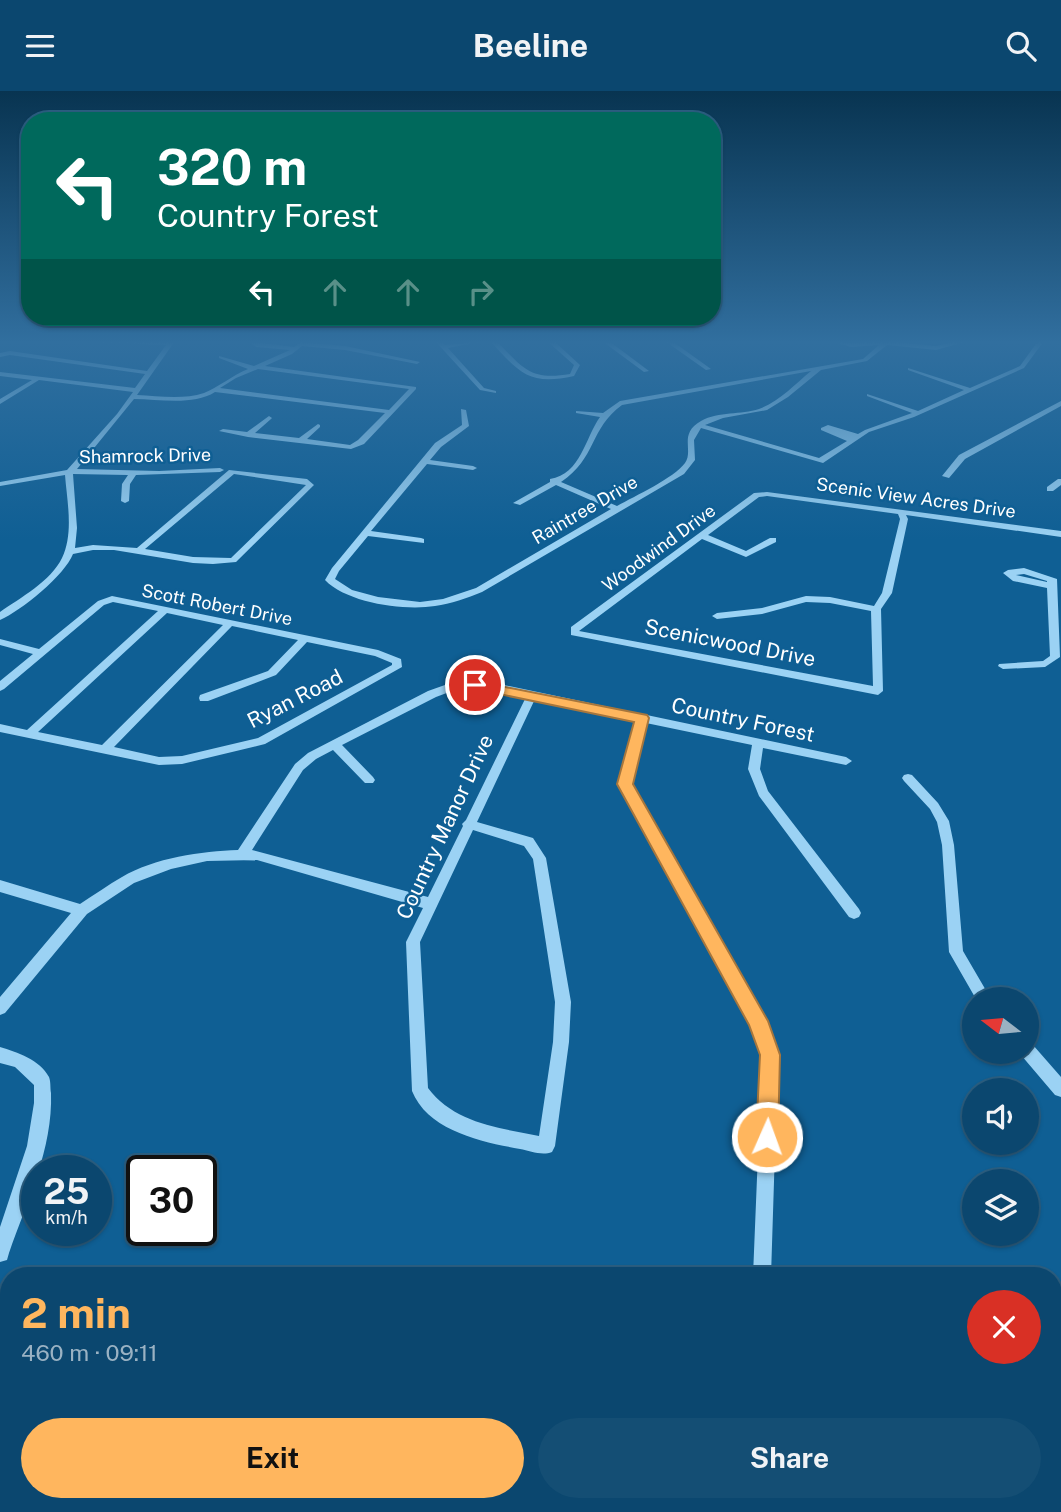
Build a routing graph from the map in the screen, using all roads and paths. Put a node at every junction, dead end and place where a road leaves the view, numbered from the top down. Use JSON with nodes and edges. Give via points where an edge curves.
{"nodes":[{"id":1,"x":122,"y":407,"type":"edge"},
{"id":2,"x":354,"y":407,"type":"edge"},
{"id":3,"x":396,"y":407,"type":"edge"},
{"id":4,"x":613,"y":407,"type":"edge"},
{"id":5,"x":768,"y":407,"type":"edge"},
{"id":6,"x":903,"y":407,"type":"edge"},
{"id":7,"x":931,"y":407,"type":"edge"},
{"id":8,"x":1053,"y":407,"type":"edge"},
{"id":9,"x":463,"y":410,"type":"dead end"},
{"id":10,"x":391,"y":412,"type":"junction"},
{"id":11,"x":578,"y":412,"type":"dead end"},
{"id":12,"x":918,"y":413,"type":"junction"},
{"id":13,"x":601,"y":415,"type":"junction"},
{"id":14,"x":269,"y":418,"type":"dead end"},
{"id":15,"x":318,"y":426,"type":"dead end"},
{"id":16,"x":701,"y":426,"type":"junction"},
{"id":17,"x":223,"y":431,"type":"dead end"},
{"id":18,"x":248,"y":435,"type":"junction"},
{"id":19,"x":299,"y":442,"type":"junction"},
{"id":20,"x":424,"y":461,"type":"junction"},
{"id":21,"x":473,"y":468,"type":"dead end"},
{"id":22,"x":220,"y":470,"type":"dead end"},
{"id":23,"x":134,"y":472,"type":"junction"},
{"id":24,"x":69,"y":473,"type":"junction"},
{"id":25,"x":946,"y":476,"type":"dead end"},
{"id":26,"x":553,"y":481,"type":"junction"},
{"id":27,"x":1061,"y":481,"type":"edge"},
{"id":28,"x":0,"y":484,"type":"edge"},
{"id":29,"x":1050,"y":489,"type":"dead end"},
{"id":30,"x":767,"y":493,"type":"joint"},
{"id":31,"x":125,"y":501,"type":"dead end"},
{"id":32,"x":517,"y":503,"type":"dead end"},
{"id":33,"x":617,"y":509,"type":"junction"},
{"id":34,"x":900,"y":511,"type":"junction"},
{"id":35,"x":366,"y":533,"type":"junction"},
{"id":36,"x":1061,"y":534,"type":"edge"},
{"id":37,"x":702,"y":536,"type":"junction"},
{"id":38,"x":773,"y":540,"type":"dead end"},
{"id":39,"x":421,"y":541,"type":"dead end"},
{"id":40,"x":139,"y":550,"type":"junction"},
{"id":41,"x":72,"y":551,"type":"junction"},
{"id":42,"x":1052,"y":586,"type":"dead end"},
{"id":43,"x":5,"y":609,"type":"edge"},
{"id":44,"x":876,"y":609,"type":"junction"},
{"id":45,"x":165,"y":610,"type":"junction"},
{"id":46,"x":717,"y":616,"type":"dead end"},
{"id":47,"x":0,"y":617,"type":"edge"},
{"id":48,"x":1057,"y":621,"type":"edge"},
{"id":49,"x":230,"y":623,"type":"junction"},
{"id":50,"x":574,"y":633,"type":"joint"},
{"id":51,"x":305,"y":638,"type":"junction"},
{"id":52,"x":0,"y":642,"type":"edge"},
{"id":53,"x":40,"y":653,"type":"junction"},
{"id":54,"x":1003,"y":666,"type":"dead end"},
{"id":55,"x":397,"y":667,"type":"joint"},
{"id":56,"x":0,"y":687,"type":"edge"},
{"id":57,"x":531,"y":695,"type":"junction"},
{"id":58,"x":204,"y":698,"type":"dead end"},
{"id":59,"x":642,"y":718,"type":"junction"},
{"id":60,"x":0,"y":727,"type":"edge"},
{"id":61,"x":29,"y":734,"type":"junction"},
{"id":62,"x":758,"y":743,"type":"junction"},
{"id":63,"x":334,"y":744,"type":"junction"},
{"id":64,"x":104,"y":750,"type":"junction"},
{"id":65,"x":846,"y":761,"type":"dead end"},
{"id":66,"x":908,"y":778,"type":"dead end"},
{"id":67,"x":369,"y":780,"type":"dead end"},
{"id":68,"x":468,"y":824,"type":"junction"},
{"id":69,"x":242,"y":855,"type":"junction"},
{"id":70,"x":0,"y":886,"type":"edge"},
{"id":71,"x":430,"y":904,"type":"junction"},
{"id":72,"x":82,"y":910,"type":"junction"},
{"id":73,"x":854,"y":913,"type":"dead end"},
{"id":74,"x":977,"y":987,"type":"edge"},
{"id":75,"x":0,"y":1008,"type":"edge"},
{"id":76,"x":0,"y":1055,"type":"edge"},
{"id":77,"x":1039,"y":1064,"type":"edge"},
{"id":78,"x":1061,"y":1089,"type":"edge"},
{"id":79,"x":0,"y":1254,"type":"edge"},
{"id":80,"x":762,"y":1267,"type":"edge"}],
"edges":[{"from":1,"to":24,"type":"street"},
{"from":2,"to":10,"type":"street"},
{"from":3,"to":10,"type":"street"},
{"from":4,"to":13,"type":"street"},
{"from":5,"to":16,"type":"street","via":[[730,414]]},
{"from":6,"to":12,"type":"street"},
{"from":7,"to":12,"type":"street"},
{"from":8,"to":25,"type":"street","via":[[962,457]]},
{"from":9,"to":20,"type":"street","via":[[466,426],[450,433]]},
{"from":10,"to":19,"type":"street","via":[[361,442],[344,447]]},
{"from":11,"to":13,"type":"street"},
{"from":12,"to":16,"type":"street","via":[[854,438],[820,461]]},
{"from":13,"to":26,"type":"street","via":[[579,462]]},
{"from":14,"to":18,"type":"street"},
{"from":15,"to":19,"type":"street"},
{"from":16,"to":33,"type":"street","name":"Raintree Drive","via":[[690,439],[691,460],[681,472]]},
{"from":17,"to":18,"type":"street"},
{"from":18,"to":19,"type":"street"},
{"from":20,"to":21,"type":"street"},
{"from":20,"to":35,"type":"street"},
{"from":22,"to":23,"type":"street","name":"Shamrock Drive"},
{"from":23,"to":24,"type":"street","name":"Shamrock Drive"},
{"from":23,"to":31,"type":"street","via":[[126,484]]},
{"from":24,"to":28,"type":"street","name":"Shamrock Drive"},
{"from":24,"to":41,"type":"street","via":[[75,515]]},
{"from":26,"to":32,"type":"street"},
{"from":26,"to":33,"type":"street"},
{"from":27,"to":29,"type":"street"},
{"from":30,"to":34,"type":"street","name":"Scenic View Acres Drive"},
{"from":30,"to":37,"type":"street","name":"Woodwind Drive","via":[[757,495]]},
{"from":33,"to":35,"type":"street","name":"Raintree Drive","via":[[479,590],[427,605],[348,593],[330,580]]},
{"from":34,"to":36,"type":"street","name":"Scenic View Acres Drive"},
{"from":34,"to":44,"type":"street","via":[[904,519],[887,593]]},
{"from":35,"to":39,"type":"street"},
{"from":37,"to":38,"type":"street","via":[[746,554]]},
{"from":37,"to":50,"type":"street","name":"Woodwind Drive"},
{"from":40,"to":40,"type":"street","via":[[232,472],[310,485],[233,560]]},
{"from":40,"to":41,"type":"street","via":[[124,546]]},
{"from":41,"to":43,"type":"street","via":[[54,577]]},
{"from":42,"to":48,"type":"street"},
{"from":43,"to":47,"type":"street"},
{"from":44,"to":46,"type":"street","via":[[806,599],[762,611]]},
{"from":44,"to":50,"type":"street","name":"Scenicwood Drive","via":[[878,691]]},
{"from":45,"to":49,"type":"street","name":"Scott Robert Drive"},
{"from":45,"to":53,"type":"street","name":"Scott Robert Drive","via":[[112,599]]},
{"from":45,"to":61,"type":"street"},
{"from":48,"to":54,"type":"street","via":[[1055,657],[1045,664]]},
{"from":49,"to":51,"type":"street","name":"Scott Robert Drive"},
{"from":49,"to":64,"type":"street"},
{"from":51,"to":55,"type":"street","name":"Scott Robert Drive","via":[[378,653],[397,660]]},
{"from":51,"to":58,"type":"street","via":[[272,673]]},
{"from":52,"to":53,"type":"street"},
{"from":53,"to":56,"type":"street"},
{"from":55,"to":64,"type":"street","name":"Ryan Road","via":[[261,741],[159,761]]},
{"from":57,"to":59,"type":"street","name":"Country Forest"},
{"from":57,"to":63,"type":"street","name":"Country Forest","via":[[459,684]]},
{"from":57,"to":68,"type":"street","name":"Country Manor Drive"},
{"from":59,"to":62,"type":"street","name":"Country Forest"},
{"from":59,"to":80,"type":"street","via":[[625,784],[758,1021],[770,1055]]},
{"from":60,"to":61,"type":"street","name":"Ryan Road"},
{"from":61,"to":64,"type":"street","name":"Ryan Road"},
{"from":62,"to":65,"type":"street","name":"Country Forest"},
{"from":62,"to":73,"type":"street","via":[[754,769],[763,793]]},
{"from":63,"to":67,"type":"street"},
{"from":63,"to":69,"type":"street","name":"Country Forest","via":[[299,767]]},
{"from":66,"to":74,"type":"street","via":[[943,821],[956,952]]},
{"from":68,"to":71,"type":"street","name":"Country Manor Drive"},
{"from":68,"to":71,"type":"street","name":"Country Manor Drive","via":[[528,842],[539,858],[563,1002],[546,1146],[447,1119],[426,1103],[420,1091],[413,942]]},
{"from":69,"to":71,"type":"street","via":[[257,855]]},
{"from":69,"to":72,"type":"street","via":[[170,864],[129,879]]},
{"from":70,"to":72,"type":"street"},
{"from":72,"to":75,"type":"street"},
{"from":76,"to":79,"type":"street","via":[[19,1060],[35,1074],[42,1081],[44,1095],[38,1138]]},
{"from":77,"to":78,"type":"street"}]}
